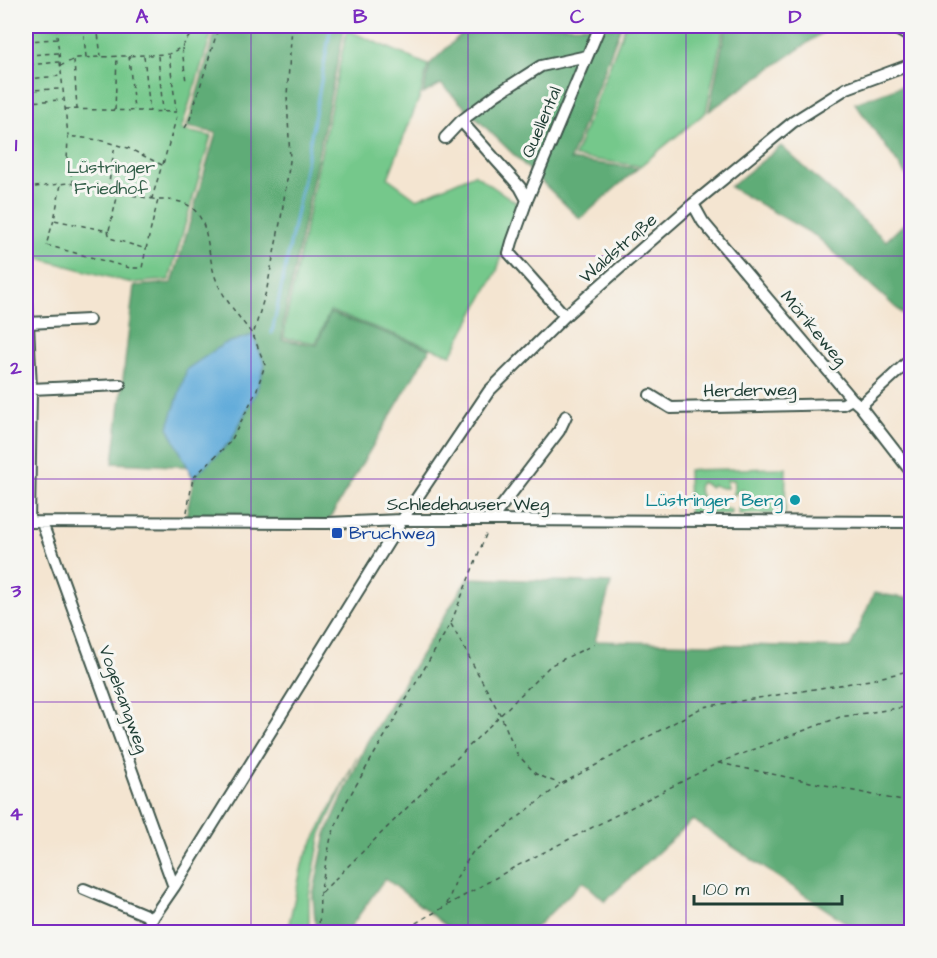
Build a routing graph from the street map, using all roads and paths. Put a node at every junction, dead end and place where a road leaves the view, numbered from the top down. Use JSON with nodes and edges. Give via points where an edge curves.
{"nodes":[{"id":1,"x":55,"y":26,"type":"edge"},
{"id":2,"x":83,"y":26,"type":"edge"},
{"id":3,"x":97,"y":26,"type":"edge"},
{"id":4,"x":196,"y":26,"type":"edge"},
{"id":5,"x":219,"y":26,"type":"edge"},
{"id":6,"x":292,"y":26,"type":"edge"},
{"id":7,"x":600,"y":26,"type":"edge"},
{"id":8,"x":891,"y":26,"type":"edge"},
{"id":9,"x":26,"y":28,"type":"edge"},
{"id":10,"x":912,"y":38,"type":"edge"},
{"id":11,"x":58,"y":39,"type":"junction"},
{"id":12,"x":26,"y":41,"type":"edge"},
{"id":13,"x":182,"y":47,"type":"junction"},
{"id":14,"x":59,"y":53,"type":"junction"},
{"id":15,"x":158,"y":54,"type":"junction"},
{"id":16,"x":169,"y":54,"type":"junction"},
{"id":17,"x":27,"y":55,"type":"edge"},
{"id":18,"x":143,"y":55,"type":"junction"},
{"id":19,"x":117,"y":56,"type":"junction"},
{"id":20,"x":129,"y":56,"type":"junction"},
{"id":21,"x":587,"y":56,"type":"junction"},
{"id":22,"x":101,"y":57,"type":"junction"},
{"id":23,"x":86,"y":58,"type":"junction"},
{"id":24,"x":74,"y":60,"type":"junction"},
{"id":25,"x":60,"y":62,"type":"junction"},
{"id":26,"x":912,"y":64,"type":"edge"},
{"id":27,"x":29,"y":65,"type":"dead end"},
{"id":28,"x":60,"y":66,"type":"junction"},
{"id":29,"x":61,"y":76,"type":"junction"},
{"id":30,"x":27,"y":79,"type":"dead end"},
{"id":31,"x":186,"y":82,"type":"dead end"},
{"id":32,"x":63,"y":89,"type":"junction"},
{"id":33,"x":27,"y":90,"type":"dead end"},
{"id":34,"x":64,"y":100,"type":"junction"},
{"id":35,"x":26,"y":102,"type":"edge"},
{"id":36,"x":65,"y":109,"type":"junction"},
{"id":37,"x":77,"y":110,"type":"junction"},
{"id":38,"x":115,"y":110,"type":"junction"},
{"id":39,"x":135,"y":111,"type":"junction"},
{"id":40,"x":150,"y":111,"type":"junction"},
{"id":41,"x":164,"y":112,"type":"junction"},
{"id":42,"x":177,"y":112,"type":"junction"},
{"id":43,"x":461,"y":121,"type":"junction"},
{"id":44,"x":185,"y":128,"type":"dead end"},
{"id":45,"x":68,"y":136,"type":"junction"},
{"id":46,"x":445,"y":138,"type":"dead end"},
{"id":47,"x":115,"y":144,"type":"junction"},
{"id":48,"x":162,"y":165,"type":"junction"},
{"id":49,"x":61,"y":184,"type":"junction"},
{"id":50,"x":74,"y":184,"type":"junction"},
{"id":51,"x":26,"y":188,"type":"edge"},
{"id":52,"x":107,"y":190,"type":"junction"},
{"id":53,"x":118,"y":192,"type":"junction"},
{"id":54,"x":152,"y":198,"type":"junction"},
{"id":55,"x":158,"y":200,"type":"junction"},
{"id":56,"x":526,"y":200,"type":"junction"},
{"id":57,"x":693,"y":204,"type":"junction"},
{"id":58,"x":54,"y":219,"type":"junction"},
{"id":59,"x":108,"y":231,"type":"junction"},
{"id":60,"x":146,"y":249,"type":"junction"},
{"id":61,"x":26,"y":280,"type":"edge"},
{"id":62,"x":565,"y":316,"type":"junction"},
{"id":63,"x":89,"y":320,"type":"dead end"},
{"id":64,"x":28,"y":323,"type":"junction"},
{"id":65,"x":253,"y":335,"type":"junction"},
{"id":66,"x":910,"y":360,"type":"edge"},
{"id":67,"x":120,"y":385,"type":"dead end"},
{"id":68,"x":31,"y":389,"type":"junction"},
{"id":69,"x":650,"y":395,"type":"dead end"},
{"id":70,"x":856,"y":403,"type":"junction"},
{"id":71,"x":566,"y":416,"type":"dead end"},
{"id":72,"x":912,"y":473,"type":"edge"},
{"id":73,"x":402,"y":520,"type":"junction"},
{"id":74,"x":491,"y":520,"type":"junction"},
{"id":75,"x":27,"y":522,"type":"edge"},
{"id":76,"x":42,"y":522,"type":"junction"},
{"id":77,"x":185,"y":522,"type":"junction"},
{"id":78,"x":912,"y":522,"type":"edge"},
{"id":79,"x":451,"y":623,"type":"junction"},
{"id":80,"x":595,"y":644,"type":"dead end"},
{"id":81,"x":912,"y":670,"type":"edge"},
{"id":82,"x":912,"y":706,"type":"edge"},
{"id":83,"x":501,"y":716,"type":"junction"},
{"id":84,"x":718,"y":763,"type":"junction"},
{"id":85,"x":561,"y":784,"type":"junction"},
{"id":86,"x":912,"y":803,"type":"edge"},
{"id":87,"x":174,"y":887,"type":"junction"},
{"id":88,"x":84,"y":889,"type":"dead end"},
{"id":89,"x":320,"y":893,"type":"junction"},
{"id":90,"x":447,"y":905,"type":"junction"},
{"id":91,"x":153,"y":918,"type":"junction"},
{"id":92,"x":143,"y":933,"type":"edge"},
{"id":93,"x":319,"y":933,"type":"edge"},
{"id":94,"x":400,"y":933,"type":"edge"}],
"edges":[{"from":1,"to":9,"type":"path"},
{"from":1,"to":11,"type":"path"},
{"from":2,"to":23,"type":"path"},
{"from":3,"to":22,"type":"path"},
{"from":4,"to":13,"type":"path"},
{"from":5,"to":44,"type":"path"},
{"from":6,"to":65,"type":"path","via":[[287,95],[290,161],[267,288]]},
{"from":7,"to":21,"type":"street","name":"Quellental"},
{"from":8,"to":10,"type":"street"},
{"from":11,"to":12,"type":"path"},
{"from":11,"to":14,"type":"path"},
{"from":13,"to":16,"type":"path"},
{"from":13,"to":31,"type":"path"},
{"from":14,"to":17,"type":"path"},
{"from":14,"to":25,"type":"path"},
{"from":15,"to":16,"type":"path"},
{"from":15,"to":18,"type":"path"},
{"from":15,"to":41,"type":"path"},
{"from":16,"to":42,"type":"path"},
{"from":18,"to":20,"type":"path"},
{"from":18,"to":40,"type":"path"},
{"from":19,"to":20,"type":"path"},
{"from":19,"to":22,"type":"path"},
{"from":19,"to":38,"type":"path"},
{"from":20,"to":39,"type":"path"},
{"from":21,"to":43,"type":"street","name":"Quellental","via":[[541,66]]},
{"from":21,"to":56,"type":"street","name":"Quellental"},
{"from":22,"to":23,"type":"path"},
{"from":23,"to":24,"type":"path"},
{"from":24,"to":28,"type":"path"},
{"from":24,"to":37,"type":"path"},
{"from":25,"to":27,"type":"path"},
{"from":25,"to":28,"type":"path"},
{"from":26,"to":57,"type":"street","name":"Waldstraße","via":[[847,88],[802,116]]},
{"from":28,"to":29,"type":"path"},
{"from":29,"to":30,"type":"path"},
{"from":29,"to":32,"type":"path"},
{"from":32,"to":33,"type":"path"},
{"from":32,"to":34,"type":"path"},
{"from":34,"to":35,"type":"path"},
{"from":34,"to":36,"type":"path"},
{"from":36,"to":37,"type":"path"},
{"from":36,"to":45,"type":"path"},
{"from":37,"to":38,"type":"path"},
{"from":38,"to":39,"type":"path"},
{"from":39,"to":40,"type":"path"},
{"from":40,"to":41,"type":"path"},
{"from":41,"to":42,"type":"path"},
{"from":42,"to":48,"type":"path"},
{"from":43,"to":46,"type":"street","name":"Quellental"},
{"from":43,"to":56,"type":"street","name":"Quellental","via":[[520,187]]},
{"from":45,"to":47,"type":"path"},
{"from":45,"to":50,"type":"path","via":[[66,161]]},
{"from":47,"to":48,"type":"path"},
{"from":47,"to":52,"type":"path"},
{"from":48,"to":54,"type":"path"},
{"from":49,"to":50,"type":"path"},
{"from":49,"to":51,"type":"path"},
{"from":49,"to":58,"type":"path"},
{"from":50,"to":52,"type":"path"},
{"from":52,"to":53,"type":"path"},
{"from":53,"to":54,"type":"path"},
{"from":53,"to":59,"type":"path"},
{"from":54,"to":55,"type":"path"},
{"from":55,"to":60,"type":"path"},
{"from":55,"to":65,"type":"path","via":[[171,199],[191,206],[206,226],[219,287]]},
{"from":56,"to":62,"type":"street","name":"Quellental","via":[[510,253]]},
{"from":57,"to":62,"type":"street","name":"Waldstraße"},
{"from":57,"to":70,"type":"street","name":"Mörikeweg","via":[[703,222]]},
{"from":58,"to":59,"type":"path"},
{"from":58,"to":60,"type":"path","via":[[46,245],[130,268],[142,268]]},
{"from":59,"to":60,"type":"path","via":[[111,238]]},
{"from":61,"to":64,"type":"street"},
{"from":62,"to":73,"type":"street","name":"Waldstraße","via":[[489,391]]},
{"from":63,"to":64,"type":"street"},
{"from":64,"to":68,"type":"street"},
{"from":65,"to":77,"type":"path","via":[[266,365],[231,441],[193,478]]},
{"from":66,"to":70,"type":"street"},
{"from":67,"to":68,"type":"street"},
{"from":68,"to":75,"type":"street"},
{"from":69,"to":70,"type":"street","name":"Herderweg","via":[[670,408]]},
{"from":70,"to":72,"type":"street","name":"Mörikeweg"},
{"from":71,"to":74,"type":"street","via":[[559,431]]},
{"from":73,"to":74,"type":"street","name":"Schledehauser Weg"},
{"from":73,"to":77,"type":"street","name":"Schledehauser Weg"},
{"from":73,"to":87,"type":"street"},
{"from":74,"to":78,"type":"street","name":"Schledehauser Weg","via":[[735,518]]},
{"from":74,"to":79,"type":"path"},
{"from":75,"to":76,"type":"street","name":"Schledehauser Weg"},
{"from":76,"to":77,"type":"street","name":"Schledehauser Weg"},
{"from":76,"to":87,"type":"street","name":"Vogelsangweg"},
{"from":79,"to":83,"type":"path"},
{"from":79,"to":89,"type":"path","via":[[345,804],[331,837]]},
{"from":80,"to":83,"type":"path","via":[[551,665]]},
{"from":81,"to":85,"type":"path","via":[[703,707]]},
{"from":82,"to":84,"type":"path","via":[[840,717]]},
{"from":83,"to":85,"type":"path","via":[[516,754],[536,774]]},
{"from":83,"to":89,"type":"path"},
{"from":84,"to":86,"type":"path"},
{"from":84,"to":90,"type":"path"},
{"from":85,"to":90,"type":"path","via":[[472,853],[457,877]]},
{"from":87,"to":91,"type":"street"},
{"from":88,"to":91,"type":"street"},
{"from":89,"to":93,"type":"path"},
{"from":90,"to":94,"type":"path"},
{"from":91,"to":92,"type":"street"}]}
